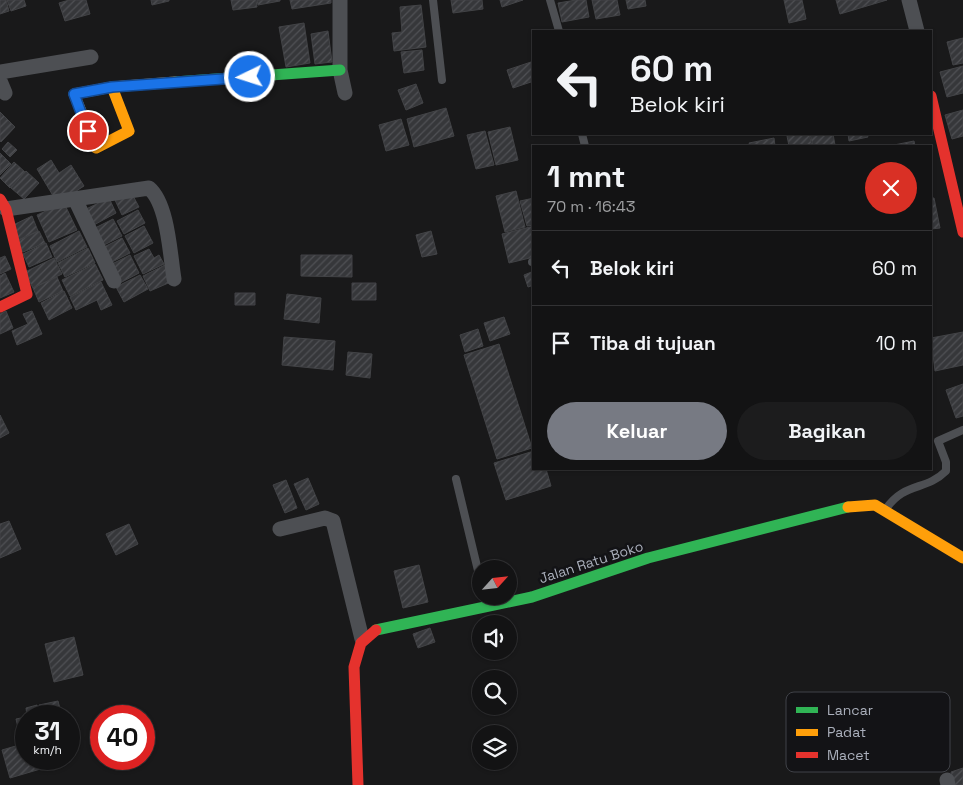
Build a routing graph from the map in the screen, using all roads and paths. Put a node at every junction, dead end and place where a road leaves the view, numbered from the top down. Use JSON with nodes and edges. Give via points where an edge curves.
{"nodes":[{"id":1,"x":340,"y":0,"type":"edge"},
{"id":2,"x":433,"y":0,"type":"edge"},
{"id":3,"x":550,"y":0,"type":"edge"},
{"id":4,"x":909,"y":0,"type":"edge"},
{"id":5,"x":559,"y":30,"type":"edge"},
{"id":6,"x":917,"y":30,"type":"edge"},
{"id":7,"x":91,"y":57,"type":"dead end"},
{"id":8,"x":340,"y":70,"type":"junction"},
{"id":9,"x":0,"y":72,"type":"edge"},
{"id":10,"x":442,"y":80,"type":"dead end"},
{"id":11,"x":112,"y":87,"type":"junction"},
{"id":12,"x":345,"y":93,"type":"dead end"},
{"id":13,"x":932,"y":100,"type":"edge"},
{"id":14,"x":75,"y":199,"type":"junction"},
{"id":15,"x":3,"y":204,"type":"edge"},
{"id":16,"x":963,"y":232,"type":"edge"},
{"id":17,"x":174,"y":279,"type":"dead end"},
{"id":18,"x":114,"y":281,"type":"dead end"},
{"id":19,"x":0,"y":307,"type":"edge"},
{"id":20,"x":963,"y":430,"type":"edge"},
{"id":21,"x":456,"y":478,"type":"dead end"},
{"id":22,"x":885,"y":510,"type":"junction"},
{"id":23,"x":280,"y":529,"type":"dead end"},
{"id":24,"x":963,"y":558,"type":"edge"},
{"id":25,"x":476,"y":560,"type":"edge"},
{"id":26,"x":518,"y":598,"type":"edge"},
{"id":27,"x":472,"y":604,"type":"edge"},
{"id":28,"x":362,"y":639,"type":"junction"},
{"id":29,"x":358,"y":785,"type":"edge"}],
"edges":[{"from":1,"to":8,"type":"street"},
{"from":2,"to":10,"type":"lane"},
{"from":3,"to":5,"type":"lane"},
{"from":4,"to":6,"type":"street"},
{"from":7,"to":9,"type":"street"},
{"from":8,"to":11,"type":"street"},
{"from":8,"to":12,"type":"street"},
{"from":11,"to":11,"type":"street","via":[[72,96],[96,148],[129,131]]},
{"from":13,"to":16,"type":"street"},
{"from":14,"to":15,"type":"street"},
{"from":14,"to":17,"type":"street","via":[[149,188],[162,210]]},
{"from":14,"to":18,"type":"street"},
{"from":15,"to":19,"type":"street","via":[[27,294]]},
{"from":20,"to":22,"type":"lane","via":[[938,441],[946,471],[936,480],[894,497]]},
{"from":21,"to":25,"type":"lane"},
{"from":22,"to":24,"type":"street","name":"Jalan Ratu Boko"},
{"from":22,"to":26,"type":"street","name":"Jalan Ratu Boko","via":[[875,505],[846,507],[648,558],[532,597]]},
{"from":23,"to":28,"type":"street","via":[[325,518],[333,521]]},
{"from":27,"to":28,"type":"street","name":"Jalan Ratu Boko","via":[[380,627]]},
{"from":28,"to":29,"type":"street","via":[[356,650],[354,667]]}]}
